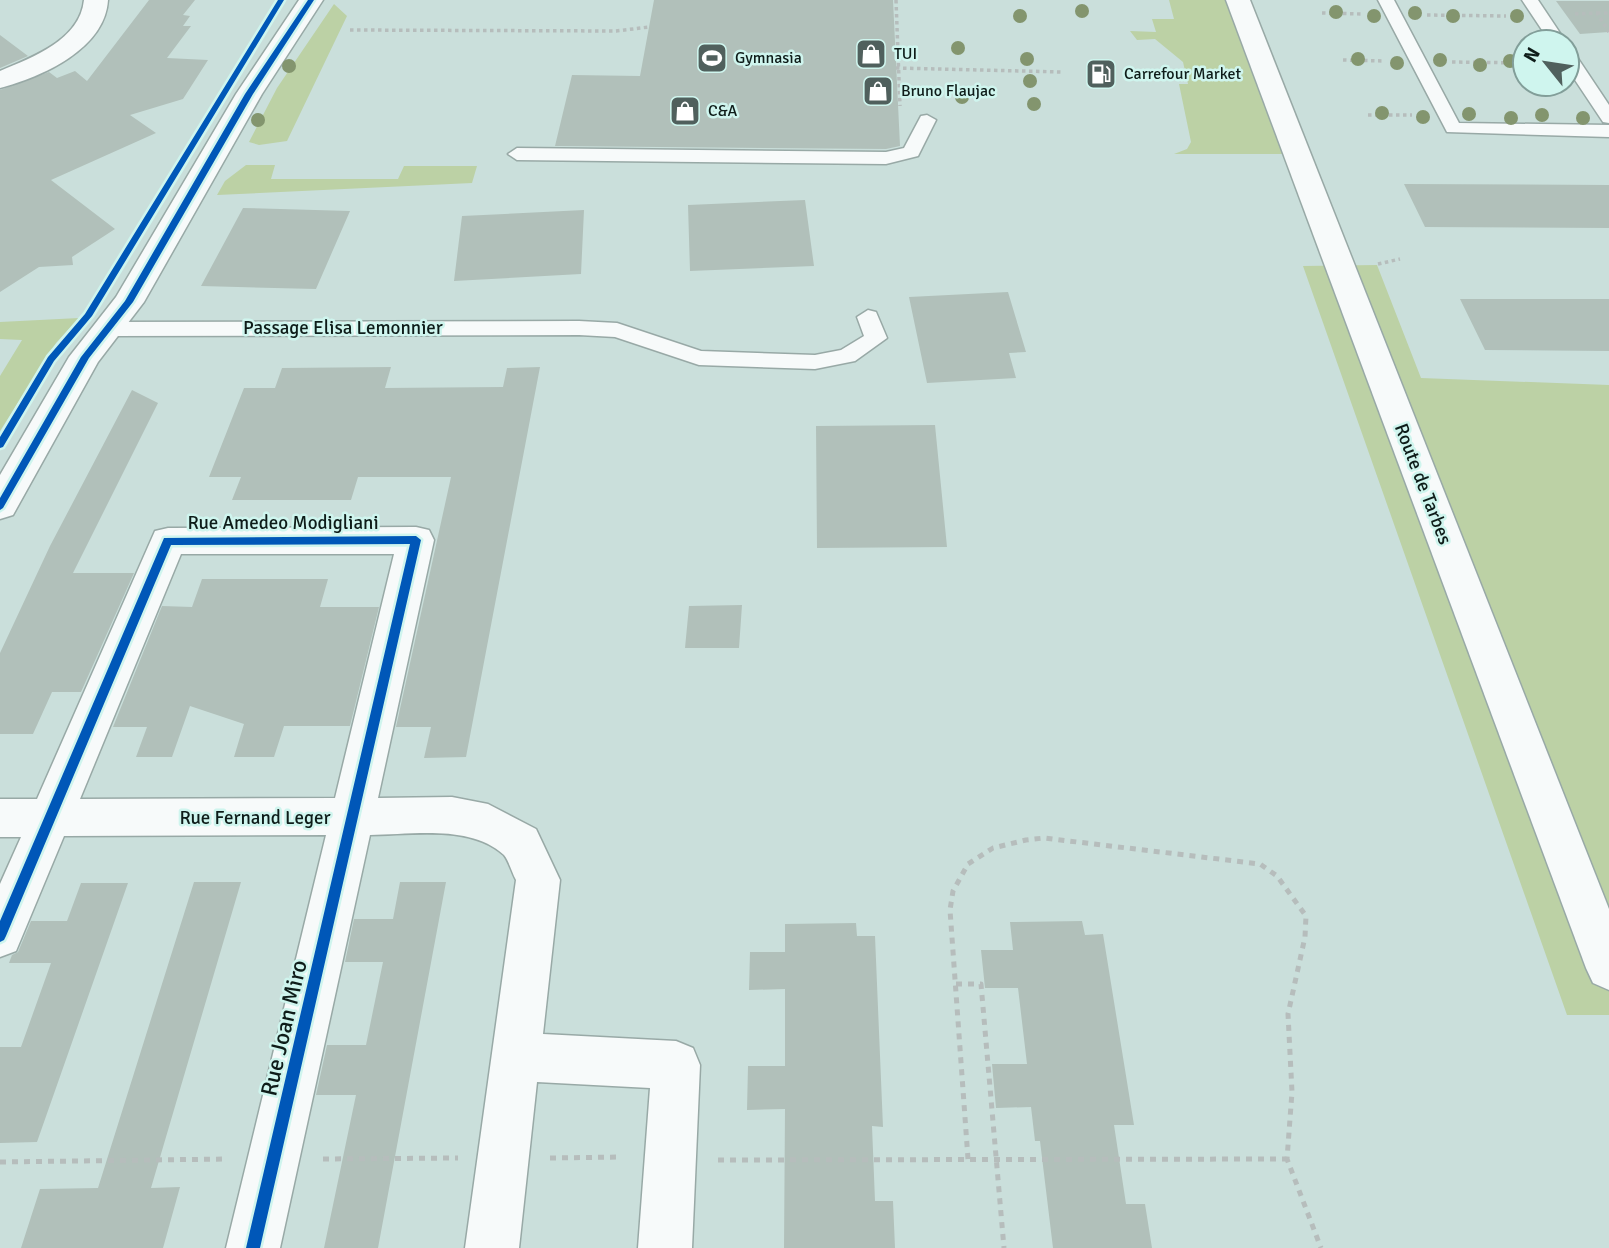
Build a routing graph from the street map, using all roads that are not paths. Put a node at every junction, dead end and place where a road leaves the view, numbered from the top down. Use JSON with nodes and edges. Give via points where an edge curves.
{"nodes":[{"id":1,"x":96,"y":0,"type":"edge"},
{"id":2,"x":311,"y":0,"type":"edge"},
{"id":3,"x":1238,"y":0,"type":"edge"},
{"id":4,"x":1530,"y":0,"type":"edge"},
{"id":5,"x":1390,"y":7,"type":"edge"},
{"id":6,"x":1549,"y":28,"type":"edge"},
{"id":7,"x":1581,"y":76,"type":"edge"},
{"id":8,"x":0,"y":80,"type":"edge"},
{"id":9,"x":1609,"y":118,"type":"edge"},
{"id":10,"x":927,"y":120,"type":"dead end"},
{"id":11,"x":1609,"y":131,"type":"edge"},
{"id":12,"x":517,"y":154,"type":"dead end"},
{"id":13,"x":868,"y":317,"type":"dead end"},
{"id":14,"x":107,"y":329,"type":"junction"},
{"id":15,"x":0,"y":506,"type":"edge"},
{"id":16,"x":16,"y":816,"type":"edge"},
{"id":17,"x":353,"y":817,"type":"junction"},
{"id":18,"x":0,"y":936,"type":"edge"},
{"id":19,"x":1609,"y":968,"type":"edge"},
{"id":20,"x":517,"y":1058,"type":"junction"},
{"id":21,"x":253,"y":1248,"type":"edge"},
{"id":22,"x":492,"y":1248,"type":"edge"},
{"id":23,"x":664,"y":1248,"type":"edge"}],
"edges":[{"from":1,"to":8,"type":"street","via":[[94,20],[79,36],[58,53]]},
{"from":2,"to":14,"type":"street","via":[[249,94],[129,302]]},
{"from":3,"to":19,"type":"street","name":"Route de Tarbes"},
{"from":4,"to":6,"type":"lane"},
{"from":5,"to":11,"type":"lane","via":[[1453,128]]},
{"from":7,"to":9,"type":"lane"},
{"from":10,"to":12,"type":"lane","via":[[911,152],[886,158]]},
{"from":13,"to":14,"type":"lane","name":"Passage Elisa Lemonnier","via":[[876,338],[848,356],[815,362],[699,358],[617,330],[579,327]]},
{"from":14,"to":15,"type":"street","via":[[85,358]]},
{"from":16,"to":17,"type":"street","name":"Rue Fernand Leger"},
{"from":16,"to":17,"type":"street","name":"Rue Amedeo Modigliani","via":[[167,541],[416,540]]},
{"from":16,"to":18,"type":"street"},
{"from":17,"to":20,"type":"street","name":"Rue Fernand Leger","via":[[452,816],[488,823],[521,843],[538,880]]},
{"from":17,"to":21,"type":"street","name":"Rue Joan Miro"},
{"from":20,"to":22,"type":"street","name":"Rue Fernand Leger"},
{"from":20,"to":23,"type":"street","via":[[676,1065]]}]}
